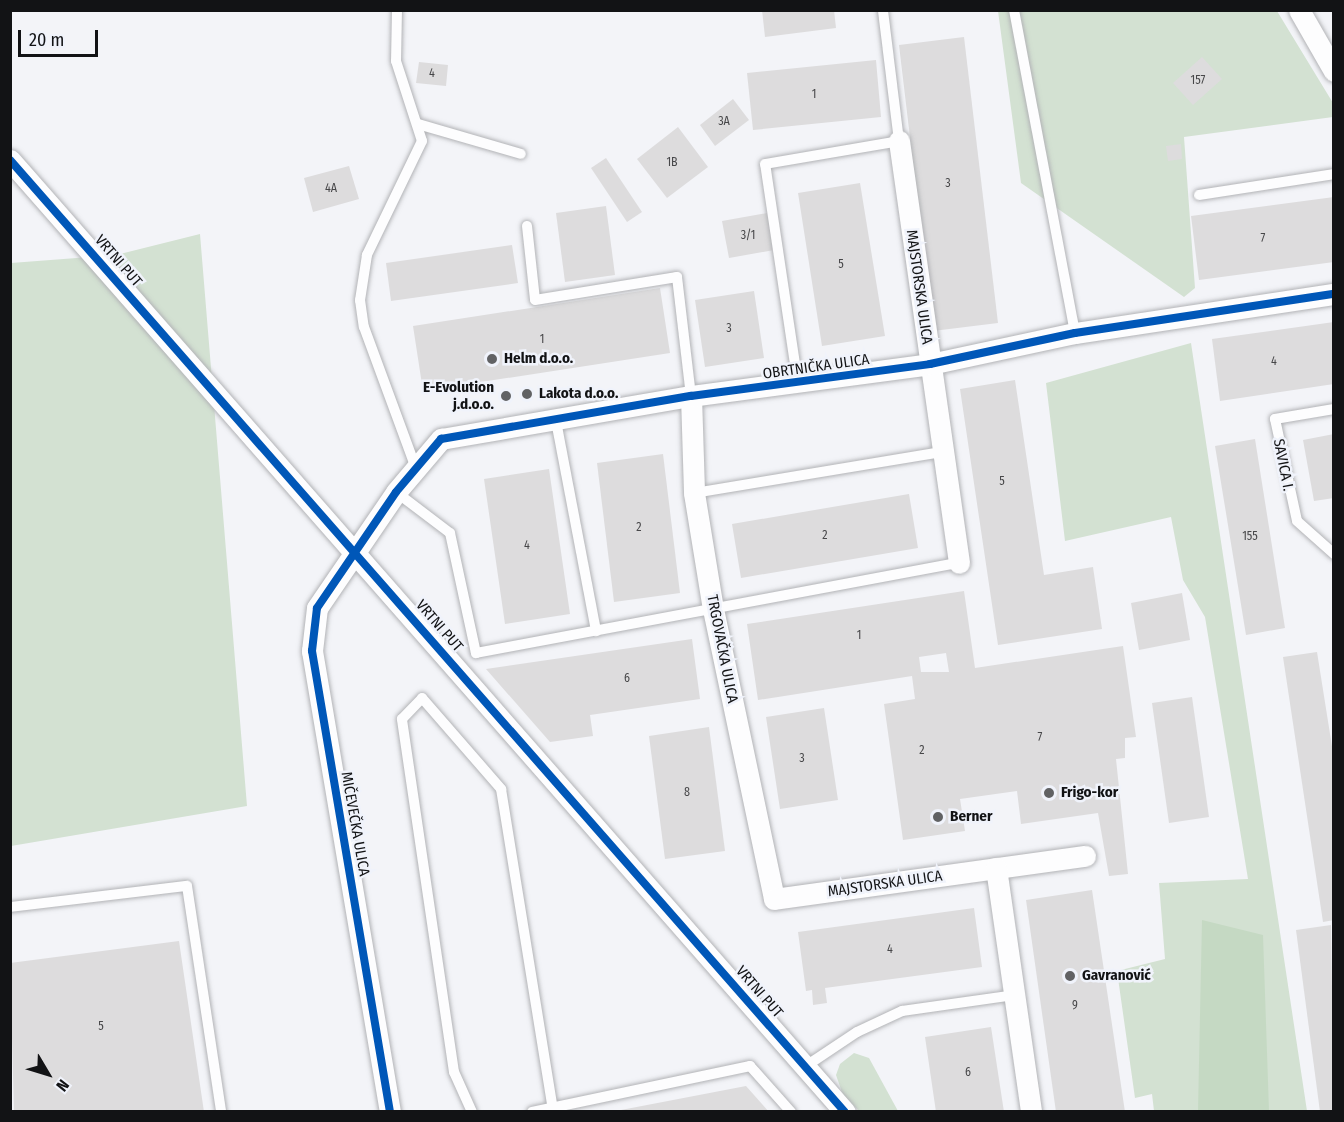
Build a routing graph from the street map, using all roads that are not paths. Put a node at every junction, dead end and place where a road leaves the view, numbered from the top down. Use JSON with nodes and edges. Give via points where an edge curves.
{"nodes":[{"id":1,"x":397,"y":10,"type":"edge"},
{"id":2,"x":883,"y":10,"type":"edge"},
{"id":3,"x":1014,"y":10,"type":"edge"},
{"id":4,"x":1299,"y":10,"type":"edge"},
{"id":5,"x":1334,"y":71,"type":"edge"},
{"id":6,"x":418,"y":124,"type":"junction"},
{"id":7,"x":899,"y":141,"type":"junction"},
{"id":8,"x":521,"y":153,"type":"dead end"},
{"id":9,"x":10,"y":160,"type":"edge"},
{"id":10,"x":1334,"y":174,"type":"edge"},
{"id":11,"x":1199,"y":195,"type":"dead end"},
{"id":12,"x":527,"y":226,"type":"dead end"},
{"id":13,"x":1334,"y":294,"type":"edge"},
{"id":14,"x":1075,"y":333,"type":"junction"},
{"id":15,"x":930,"y":364,"type":"junction"},
{"id":16,"x":798,"y":384,"type":"junction"},
{"id":17,"x":691,"y":396,"type":"junction"},
{"id":18,"x":1334,"y":409,"type":"edge"},
{"id":19,"x":556,"y":421,"type":"junction"},
{"id":20,"x":943,"y":452,"type":"junction"},
{"id":21,"x":416,"y":468,"type":"junction"},
{"id":22,"x":396,"y":492,"type":"junction"},
{"id":23,"x":694,"y":494,"type":"junction"},
{"id":24,"x":354,"y":550,"type":"junction"},
{"id":25,"x":1334,"y":554,"type":"edge"},
{"id":26,"x":959,"y":563,"type":"joint"},
{"id":27,"x":713,"y":609,"type":"junction"},
{"id":28,"x":596,"y":631,"type":"junction"},
{"id":29,"x":1084,"y":856,"type":"dead end"},
{"id":30,"x":996,"y":868,"type":"junction"},
{"id":31,"x":774,"y":899,"type":"joint"},
{"id":32,"x":10,"y":907,"type":"edge"},
{"id":33,"x":1014,"y":995,"type":"junction"},
{"id":34,"x":806,"y":1066,"type":"junction"},
{"id":35,"x":552,"y":1105,"type":"junction"},
{"id":36,"x":221,"y":1112,"type":"edge"},
{"id":37,"x":390,"y":1112,"type":"edge"},
{"id":38,"x":472,"y":1112,"type":"edge"},
{"id":39,"x":532,"y":1112,"type":"edge"},
{"id":40,"x":791,"y":1112,"type":"edge"},
{"id":41,"x":845,"y":1112,"type":"edge"},
{"id":42,"x":1031,"y":1112,"type":"edge"}],
"edges":[{"from":1,"to":6,"type":"lane","via":[[396,60]]},
{"from":2,"to":7,"type":"lane","name":"MAJSTORSKA ULICA"},
{"from":3,"to":14,"type":"lane"},
{"from":4,"to":5,"type":"street"},
{"from":6,"to":8,"type":"lane"},
{"from":6,"to":21,"type":"lane","via":[[420,154],[367,255],[360,300],[364,327]]},
{"from":7,"to":15,"type":"street","name":"MAJSTORSKA ULICA"},
{"from":7,"to":16,"type":"lane","via":[[765,164]]},
{"from":9,"to":24,"type":"street","name":"VRTNI PUT"},
{"from":10,"to":11,"type":"lane"},
{"from":12,"to":17,"type":"lane","via":[[535,300],[677,277]]},
{"from":13,"to":14,"type":"street","name":"OBRTNIČKA ULICA"},
{"from":14,"to":15,"type":"street","name":"OBRTNIČKA ULICA"},
{"from":15,"to":16,"type":"street","name":"OBRTNIČKA ULICA"},
{"from":15,"to":20,"type":"street","name":"MAJSTORSKA ULICA"},
{"from":16,"to":17,"type":"street","name":"OBRTNIČKA ULICA"},
{"from":17,"to":19,"type":"street","name":"OBRTNIČKA ULICA"},
{"from":17,"to":23,"type":"street","name":"TRGOVAČKA ULICA"},
{"from":18,"to":25,"type":"lane","name":"SAVICA I.","via":[[1275,418],[1285,483],[1297,520]]},
{"from":19,"to":21,"type":"street","name":"OBRTNIČKA ULICA","via":[[441,439]]},
{"from":19,"to":28,"type":"lane"},
{"from":20,"to":23,"type":"lane"},
{"from":20,"to":26,"type":"street","name":"MAJSTORSKA ULICA"},
{"from":21,"to":22,"type":"street","name":"OBRTNIČKA ULICA"},
{"from":22,"to":24,"type":"street","name":"OBRTNIČKA ULICA"},
{"from":22,"to":28,"type":"lane","via":[[450,533],[476,653]]},
{"from":23,"to":27,"type":"street","name":"TRGOVAČKA ULICA"},
{"from":24,"to":34,"type":"street","name":"VRTNI PUT"},
{"from":24,"to":37,"type":"street","name":"MIČEVEČKA ULICA","via":[[317,608],[312,651]]},
{"from":26,"to":27,"type":"lane"},
{"from":27,"to":28,"type":"lane"},
{"from":27,"to":31,"type":"street","name":"TRGOVAČKA ULICA"},
{"from":29,"to":30,"type":"street","name":"MAJSTORSKA ULICA"},
{"from":30,"to":31,"type":"street","name":"MAJSTORSKA ULICA"},
{"from":30,"to":33,"type":"street"},
{"from":32,"to":36,"type":"lane","via":[[187,886]]},
{"from":33,"to":34,"type":"lane","via":[[902,1011],[857,1032]]},
{"from":33,"to":42,"type":"street"},
{"from":34,"to":41,"type":"street","name":"VRTNI PUT"},
{"from":35,"to":38,"type":"lane","via":[[501,789],[422,698],[402,719],[454,1072]]},
{"from":35,"to":39,"type":"lane"},
{"from":35,"to":40,"type":"lane","via":[[750,1066]]}]}
